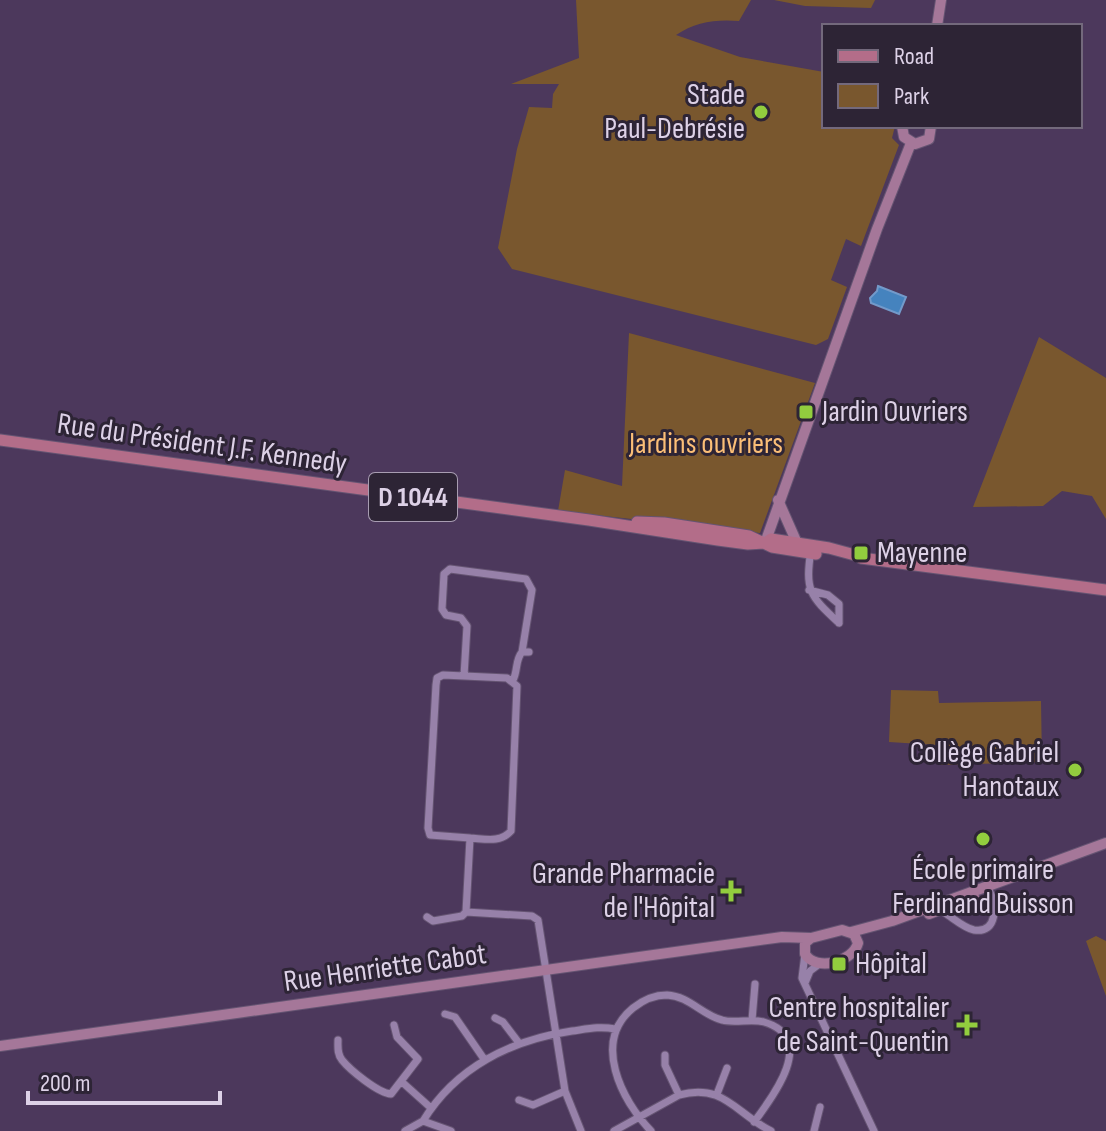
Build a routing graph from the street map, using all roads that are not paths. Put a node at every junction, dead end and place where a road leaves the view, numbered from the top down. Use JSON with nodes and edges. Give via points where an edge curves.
{"nodes":[{"id":1,"x":941,"y":0,"type":"edge"},
{"id":2,"x":937,"y":24,"type":"edge"},
{"id":3,"x":902,"y":128,"type":"edge"},
{"id":4,"x":931,"y":128,"type":"edge"},
{"id":5,"x":911,"y":143,"type":"junction"},
{"id":6,"x":0,"y":440,"type":"edge"},
{"id":7,"x":778,"y":500,"type":"junction"},
{"id":8,"x":765,"y":543,"type":"junction"},
{"id":9,"x":797,"y":543,"type":"junction"},
{"id":10,"x":811,"y":549,"type":"junction"},
{"id":11,"x":809,"y":590,"type":"junction"},
{"id":12,"x":1106,"y":590,"type":"edge"},
{"id":13,"x":464,"y":676,"type":"junction"},
{"id":14,"x":513,"y":680,"type":"junction"},
{"id":15,"x":470,"y":838,"type":"junction"},
{"id":16,"x":1106,"y":843,"type":"edge"},
{"id":17,"x":1020,"y":875,"type":"junction"},
{"id":18,"x":989,"y":890,"type":"junction"},
{"id":19,"x":974,"y":891,"type":"junction"},
{"id":20,"x":943,"y":909,"type":"junction"},
{"id":21,"x":466,"y":912,"type":"junction"},
{"id":22,"x":427,"y":917,"type":"dead end"},
{"id":23,"x":851,"y":932,"type":"junction"},
{"id":24,"x":811,"y":938,"type":"junction"},
{"id":25,"x":776,"y":939,"type":"junction"},
{"id":26,"x":858,"y":943,"type":"junction"},
{"id":27,"x":804,"y":953,"type":"junction"},
{"id":28,"x":818,"y":965,"type":"junction"},
{"id":29,"x":547,"y":970,"type":"junction"},
{"id":30,"x":755,"y":984,"type":"dead end"},
{"id":31,"x":805,"y":985,"type":"junction"},
{"id":32,"x":445,"y":1014,"type":"dead end"},
{"id":33,"x":495,"y":1018,"type":"dead end"},
{"id":34,"x":752,"y":1020,"type":"junction"},
{"id":35,"x":394,"y":1025,"type":"dead end"},
{"id":36,"x":615,"y":1029,"type":"junction"},
{"id":37,"x":557,"y":1033,"type":"junction"},
{"id":38,"x":338,"y":1040,"type":"dead end"},
{"id":39,"x":519,"y":1043,"type":"junction"},
{"id":40,"x":0,"y":1046,"type":"edge"},
{"id":41,"x":665,"y":1055,"type":"dead end"},
{"id":42,"x":484,"y":1059,"type":"junction"},
{"id":43,"x":727,"y":1068,"type":"dead end"},
{"id":44,"x":402,"y":1082,"type":"junction"},
{"id":45,"x":565,"y":1091,"type":"junction"},
{"id":46,"x":717,"y":1094,"type":"junction"},
{"id":47,"x":679,"y":1095,"type":"junction"},
{"id":48,"x":519,"y":1100,"type":"dead end"},
{"id":49,"x":820,"y":1107,"type":"dead end"},
{"id":50,"x":431,"y":1108,"type":"junction"},
{"id":51,"x":637,"y":1117,"type":"junction"},
{"id":52,"x":423,"y":1121,"type":"junction"},
{"id":53,"x":754,"y":1122,"type":"junction"},
{"id":54,"x":405,"y":1131,"type":"edge"},
{"id":55,"x":451,"y":1131,"type":"edge"},
{"id":56,"x":581,"y":1131,"type":"edge"},
{"id":57,"x":614,"y":1131,"type":"edge"},
{"id":58,"x":651,"y":1131,"type":"edge"},
{"id":59,"x":771,"y":1131,"type":"edge"},
{"id":60,"x":814,"y":1131,"type":"edge"},
{"id":61,"x":874,"y":1131,"type":"edge"}],
"edges":[{"from":1,"to":2,"type":"street"},
{"from":3,"to":5,"type":"street"},
{"from":4,"to":5,"type":"street","via":[[925,142]]},
{"from":5,"to":7,"type":"street"},
{"from":6,"to":8,"type":"main road","name":"Rue du Président J.F. Kennedy","number":"D 1044","via":[[589,520],[664,523]]},
{"from":7,"to":8,"type":"street"},
{"from":7,"to":9,"type":"street"},
{"from":8,"to":9,"type":"main road","name":"Rue du Président J.F. Kennedy","number":"D 1044"},
{"from":8,"to":10,"type":"main road","name":"Rue du Président J.F. Kennedy","number":"D 1044"},
{"from":9,"to":10,"type":"main road","name":"Rue du Président J.F. Kennedy","number":"D 1044"},
{"from":10,"to":11,"type":"street"},
{"from":10,"to":12,"type":"main road","name":"Rue du Président J.F. Kennedy","number":"D 1044"},
{"from":11,"to":11,"type":"street","via":[[834,598],[839,623],[817,602]]},
{"from":13,"to":14,"type":"street"},
{"from":13,"to":14,"type":"street","via":[[467,626],[442,609],[444,574],[450,569],[526,579],[531,584],[526,652],[518,656]]},
{"from":13,"to":15,"type":"street","via":[[437,678],[428,828],[436,837]]},
{"from":14,"to":15,"type":"street","via":[[517,686],[511,831],[498,840]]},
{"from":15,"to":21,"type":"street"},
{"from":16,"to":17,"type":"street"},
{"from":17,"to":18,"type":"street"},
{"from":17,"to":19,"type":"street"},
{"from":18,"to":20,"type":"street"},
{"from":18,"to":20,"type":"street","via":[[996,912],[990,925],[981,929],[970,929]]},
{"from":19,"to":20,"type":"street"},
{"from":19,"to":23,"type":"street"},
{"from":20,"to":26,"type":"street"},
{"from":21,"to":22,"type":"street","via":[[433,921]]},
{"from":21,"to":29,"type":"street","via":[[535,918]]},
{"from":23,"to":24,"type":"street","name":"Rue Henriette Cabot"},
{"from":23,"to":26,"type":"street"},
{"from":24,"to":25,"type":"street","name":"Rue Henriette Cabot"},
{"from":24,"to":27,"type":"street"},
{"from":25,"to":27,"type":"street","via":[[791,942]]},
{"from":25,"to":29,"type":"street","name":"Rue Henriette Cabot"},
{"from":26,"to":28,"type":"street","via":[[849,957]]},
{"from":27,"to":28,"type":"street"},
{"from":27,"to":31,"type":"street"},
{"from":28,"to":31,"type":"street"},
{"from":29,"to":37,"type":"street"},
{"from":29,"to":40,"type":"street","name":"Rue Henriette Cabot"},
{"from":30,"to":34,"type":"street"},
{"from":31,"to":61,"type":"street"},
{"from":32,"to":42,"type":"street","via":[[455,1017]]},
{"from":33,"to":39,"type":"street"},
{"from":34,"to":36,"type":"street","via":[[723,1021],[689,1001],[665,995],[636,1005]]},
{"from":34,"to":53,"type":"street","via":[[777,1028],[790,1055],[781,1083]]},
{"from":35,"to":44,"type":"street","via":[[397,1037],[418,1059]]},
{"from":36,"to":37,"type":"street"},
{"from":36,"to":51,"type":"street","via":[[617,1079]]},
{"from":37,"to":39,"type":"street"},
{"from":37,"to":45,"type":"street"},
{"from":38,"to":44,"type":"street","via":[[341,1059],[376,1089],[391,1094]]},
{"from":39,"to":42,"type":"street"},
{"from":41,"to":47,"type":"street"},
{"from":42,"to":50,"type":"street"},
{"from":43,"to":46,"type":"street"},
{"from":44,"to":50,"type":"street"},
{"from":45,"to":48,"type":"street","via":[[533,1105]]},
{"from":45,"to":56,"type":"street"},
{"from":46,"to":47,"type":"street"},
{"from":46,"to":53,"type":"street"},
{"from":47,"to":51,"type":"street"},
{"from":49,"to":60,"type":"street"},
{"from":50,"to":52,"type":"street"},
{"from":51,"to":57,"type":"street"},
{"from":51,"to":58,"type":"street"},
{"from":52,"to":54,"type":"street"},
{"from":52,"to":55,"type":"street"},
{"from":53,"to":59,"type":"street"}]}
